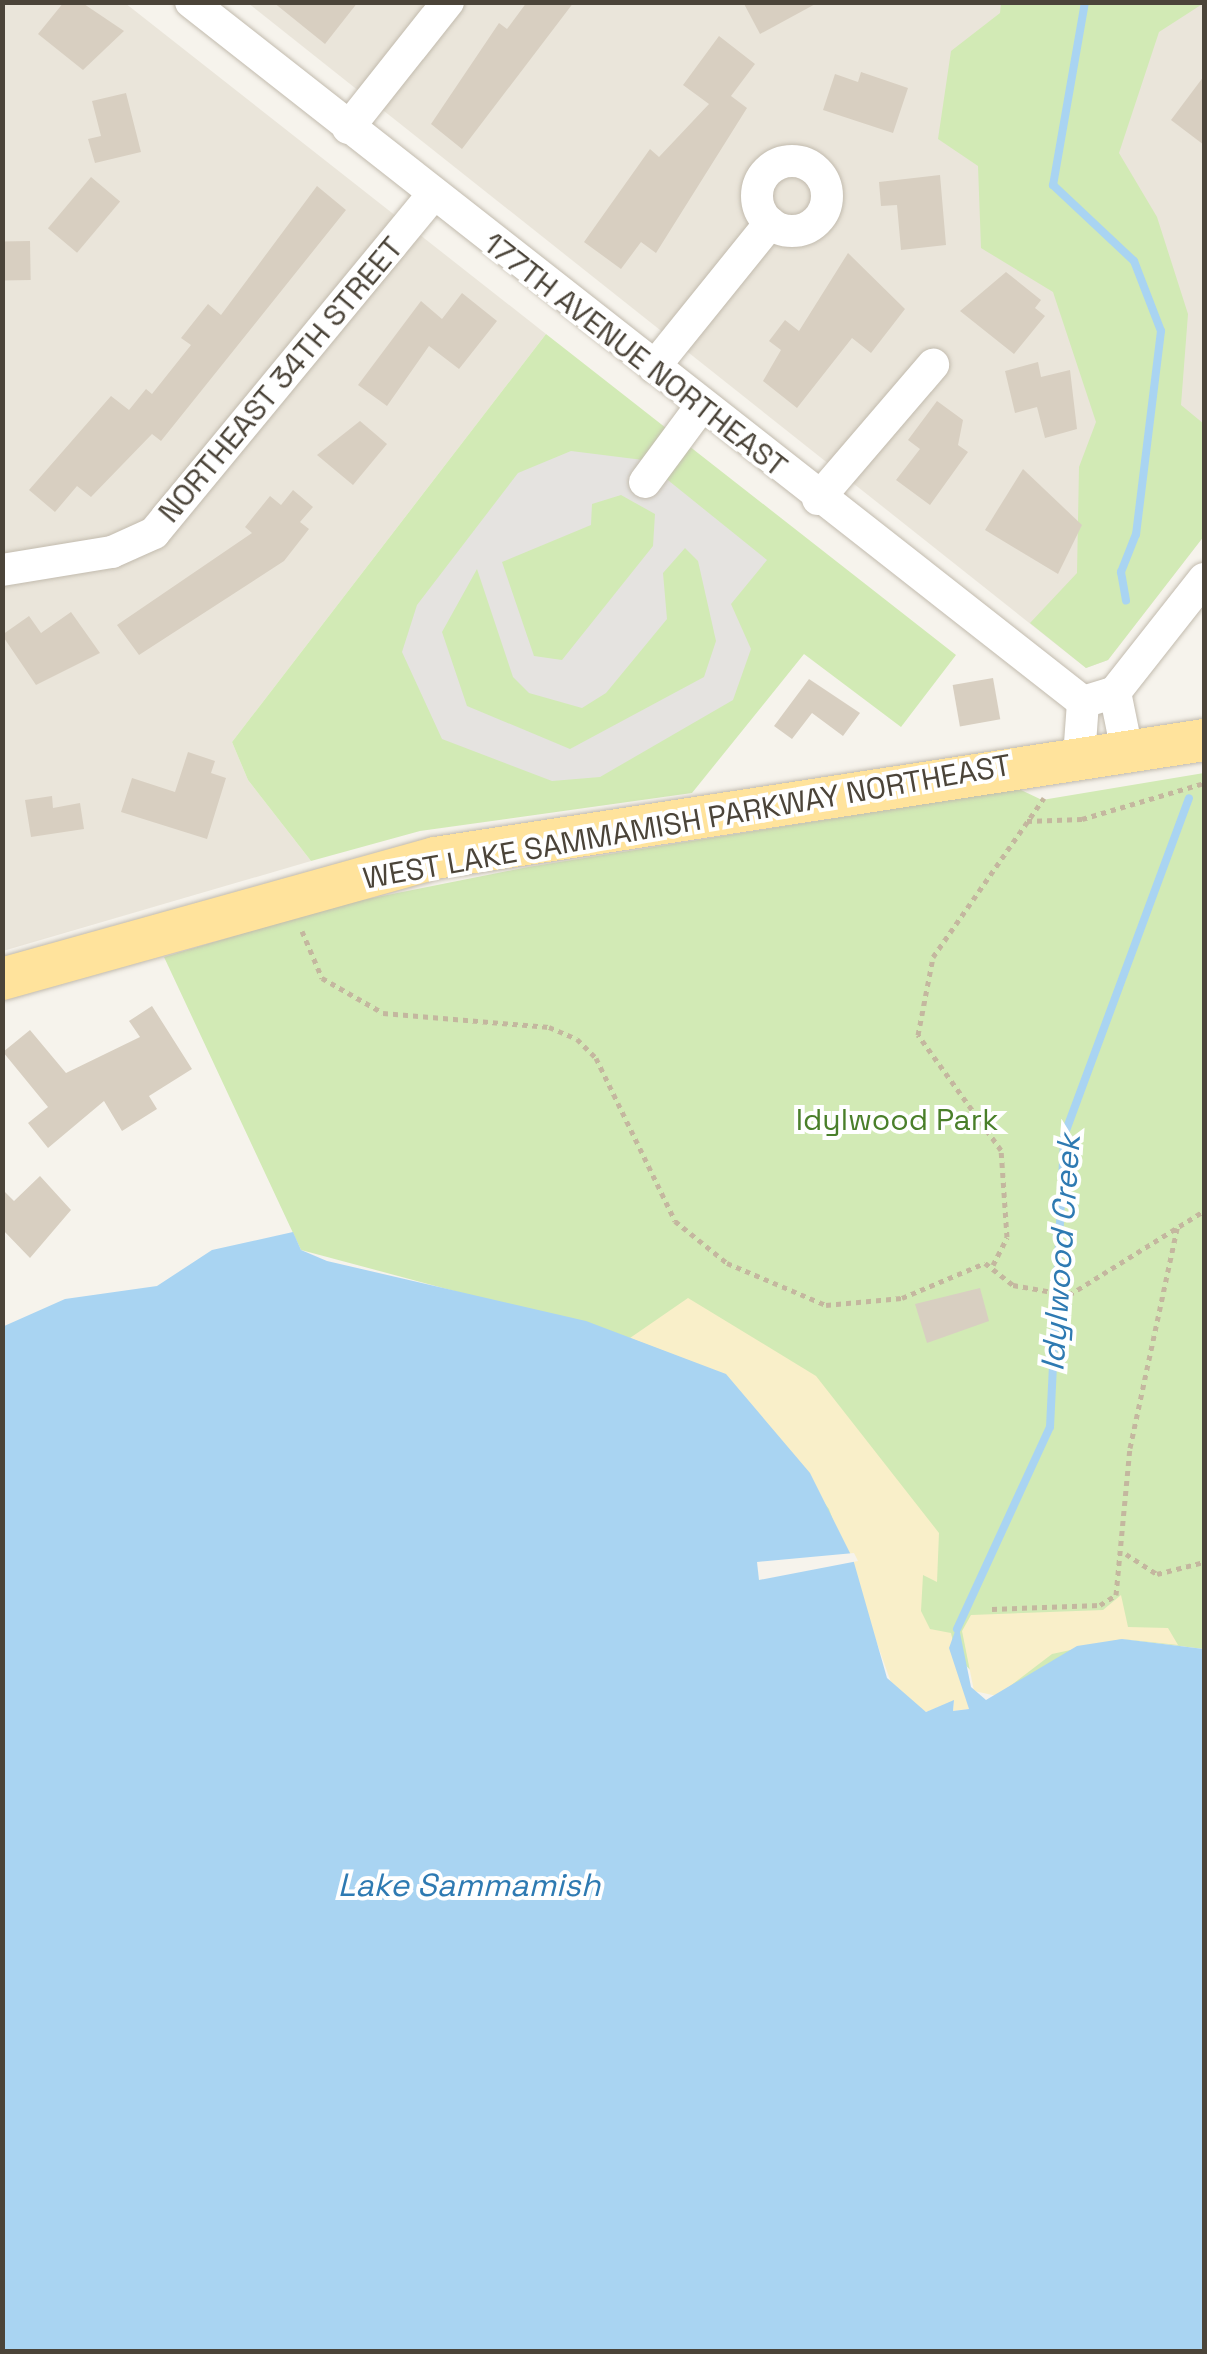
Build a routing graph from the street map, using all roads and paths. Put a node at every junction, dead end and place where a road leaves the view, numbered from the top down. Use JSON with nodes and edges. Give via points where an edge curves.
{"nodes":[{"id":1,"x":191,"y":2,"type":"edge"},
{"id":2,"x":448,"y":2,"type":"edge"},
{"id":3,"x":348,"y":128,"type":"junction"},
{"id":4,"x":432,"y":197,"type":"junction"},
{"id":5,"x":770,"y":223,"type":"dead end"},
{"id":6,"x":933,"y":366,"type":"dead end"},
{"id":7,"x":654,"y":368,"type":"junction"},
{"id":8,"x":702,"y":406,"type":"junction"},
{"id":9,"x":645,"y":482,"type":"dead end"},
{"id":10,"x":818,"y":499,"type":"junction"},
{"id":11,"x":2,"y":570,"type":"edge"},
{"id":12,"x":1204,"y":578,"type":"edge"},
{"id":13,"x":1115,"y":692,"type":"junction"},
{"id":14,"x":1083,"y":702,"type":"junction"},
{"id":15,"x":1204,"y":740,"type":"edge"},
{"id":16,"x":1127,"y":751,"type":"junction"},
{"id":17,"x":1079,"y":757,"type":"junction"},
{"id":18,"x":1204,"y":783,"type":"edge"},
{"id":19,"x":1050,"y":790,"type":"dead end"},
{"id":20,"x":1028,"y":820,"type":"junction"},
{"id":21,"x":295,"y":892,"type":"junction"},
{"id":22,"x":2,"y":980,"type":"edge"},
{"id":23,"x":1204,"y":1211,"type":"edge"},
{"id":24,"x":1177,"y":1228,"type":"junction"},
{"id":25,"x":993,"y":1265,"type":"junction"},
{"id":26,"x":1124,"y":1553,"type":"junction"},
{"id":27,"x":1204,"y":1562,"type":"edge"},
{"id":28,"x":992,"y":1609,"type":"dead end"}],
"edges":[{"from":1,"to":3,"type":"street","name":"177TH AVENUE NORTHEAST"},
{"from":2,"to":3,"type":"street"},
{"from":3,"to":4,"type":"street","name":"177TH AVENUE NORTHEAST"},
{"from":4,"to":7,"type":"street","name":"177TH AVENUE NORTHEAST"},
{"from":4,"to":11,"type":"street","name":"NORTHEAST 34TH STREET","via":[[154,533],[112,552]]},
{"from":5,"to":7,"type":"street"},
{"from":6,"to":10,"type":"street"},
{"from":7,"to":8,"type":"street","name":"177TH AVENUE NORTHEAST"},
{"from":8,"to":9,"type":"street"},
{"from":8,"to":10,"type":"street","name":"177TH AVENUE NORTHEAST"},
{"from":10,"to":14,"type":"street","name":"177TH AVENUE NORTHEAST"},
{"from":12,"to":13,"type":"street"},
{"from":13,"to":14,"type":"street"},
{"from":13,"to":16,"type":"street"},
{"from":14,"to":17,"type":"street"},
{"from":15,"to":16,"type":"main road","name":"WEST LAKE SAMMAMISH PARKWAY NORTHEAST"},
{"from":16,"to":17,"type":"main road","name":"WEST LAKE SAMMAMISH PARKWAY NORTHEAST"},
{"from":17,"to":21,"type":"main road","name":"WEST LAKE SAMMAMISH PARKWAY NORTHEAST","via":[[435,858]]},
{"from":18,"to":20,"type":"path","via":[[1082,820]]},
{"from":19,"to":20,"type":"path"},
{"from":20,"to":25,"type":"path","via":[[933,957],[918,1035],[1001,1150],[1009,1200]]},
{"from":21,"to":22,"type":"main road","name":"WEST LAKE SAMMAMISH PARKWAY NORTHEAST"},
{"from":21,"to":25,"type":"path","via":[[306,956],[338,992],[383,1013],[548,1027],[577,1039],[596,1058],[655,1195],[693,1238],[764,1283],[857,1308]]},
{"from":23,"to":24,"type":"path"},
{"from":24,"to":25,"type":"path","via":[[1069,1295],[1028,1290]]},
{"from":24,"to":26,"type":"path","via":[[1130,1448]]},
{"from":26,"to":27,"type":"path","via":[[1156,1574]]},
{"from":26,"to":28,"type":"path","via":[[1111,1601]]}]}
